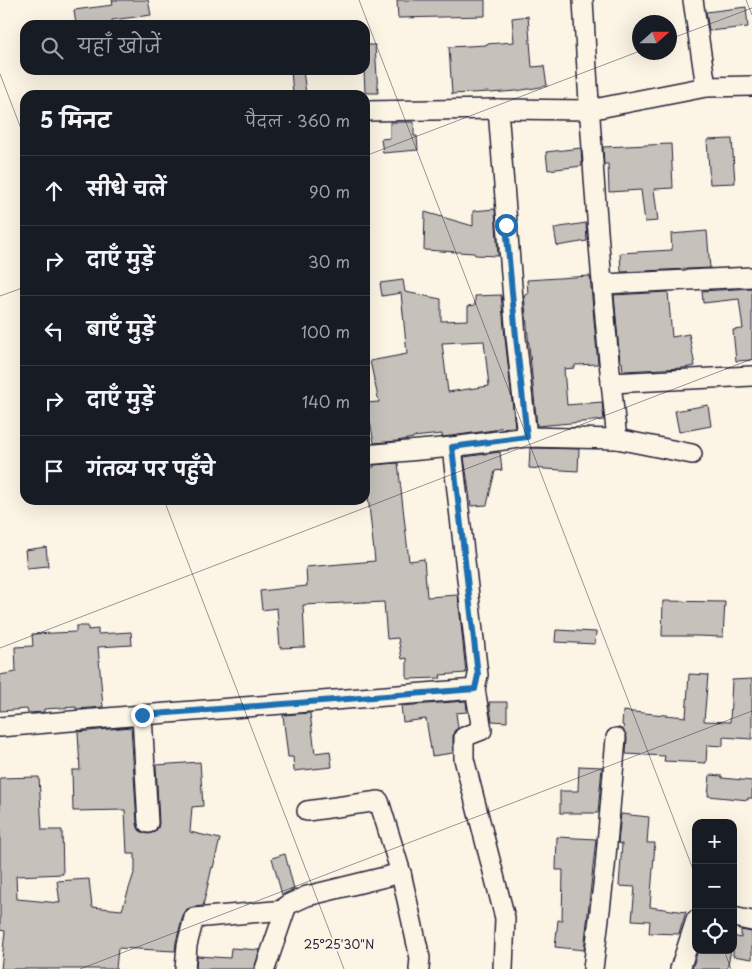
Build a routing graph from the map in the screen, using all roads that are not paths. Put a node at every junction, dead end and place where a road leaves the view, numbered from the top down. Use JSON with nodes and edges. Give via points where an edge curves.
{"nodes":[{"id":1,"x":583,"y":0,"type":"edge"},
{"id":2,"x":693,"y":0,"type":"edge"},
{"id":3,"x":752,"y":86,"type":"edge"},
{"id":4,"x":706,"y":87,"type":"junction"},
{"id":5,"x":498,"y":109,"type":"junction"},
{"id":6,"x":589,"y":110,"type":"junction"},
{"id":7,"x":370,"y":111,"type":"edge"},
{"id":8,"x":752,"y":278,"type":"edge"},
{"id":9,"x":603,"y":284,"type":"junction"},
{"id":10,"x":752,"y":376,"type":"edge"},
{"id":11,"x":611,"y":383,"type":"junction"},
{"id":12,"x":527,"y":437,"type":"junction"},
{"id":13,"x":617,"y":439,"type":"junction"},
{"id":14,"x":452,"y":447,"type":"junction"},
{"id":15,"x":692,"y":454,"type":"dead end"},
{"id":16,"x":370,"y":455,"type":"edge"},
{"id":17,"x":475,"y":689,"type":"junction"},
{"id":18,"x":142,"y":715,"type":"junction"},
{"id":19,"x":0,"y":727,"type":"edge"},
{"id":20,"x":616,"y":738,"type":"dead end"},
{"id":21,"x":307,"y":811,"type":"dead end"},
{"id":22,"x":148,"y":823,"type":"dead end"},
{"id":23,"x":401,"y":873,"type":"junction"},
{"id":24,"x":285,"y":910,"type":"junction"},
{"id":25,"x":737,"y":918,"type":"edge"},
{"id":26,"x":752,"y":921,"type":"edge"},
{"id":27,"x":692,"y":932,"type":"edge"},
{"id":28,"x":185,"y":969,"type":"edge"},
{"id":29,"x":265,"y":969,"type":"edge"},
{"id":30,"x":419,"y":969,"type":"edge"},
{"id":31,"x":503,"y":969,"type":"edge"},
{"id":32,"x":593,"y":969,"type":"edge"},
{"id":33,"x":680,"y":969,"type":"edge"}],
"edges":[{"from":1,"to":6,"type":"street"},
{"from":2,"to":4,"type":"street"},
{"from":3,"to":4,"type":"street"},
{"from":4,"to":6,"type":"street"},
{"from":5,"to":6,"type":"street"},
{"from":5,"to":7,"type":"street"},
{"from":5,"to":12,"type":"street"},
{"from":6,"to":9,"type":"street"},
{"from":8,"to":9,"type":"street"},
{"from":9,"to":11,"type":"street"},
{"from":10,"to":11,"type":"street"},
{"from":11,"to":13,"type":"street"},
{"from":12,"to":13,"type":"street"},
{"from":12,"to":14,"type":"street"},
{"from":13,"to":15,"type":"street"},
{"from":14,"to":16,"type":"street"},
{"from":14,"to":17,"type":"street","via":[[478,675]]},
{"from":17,"to":18,"type":"street"},
{"from":17,"to":31,"type":"street","via":[[482,730],[464,738],[464,759],[505,918]]},
{"from":18,"to":19,"type":"street"},
{"from":18,"to":22,"type":"street"},
{"from":20,"to":32,"type":"street"},
{"from":21,"to":23,"type":"street","via":[[379,801]]},
{"from":23,"to":24,"type":"street","via":[[307,896]]},
{"from":23,"to":30,"type":"street","via":[[420,958]]},
{"from":24,"to":28,"type":"street","via":[[194,918]]},
{"from":24,"to":29,"type":"street"},
{"from":25,"to":26,"type":"street"},
{"from":27,"to":33,"type":"street"}]}
